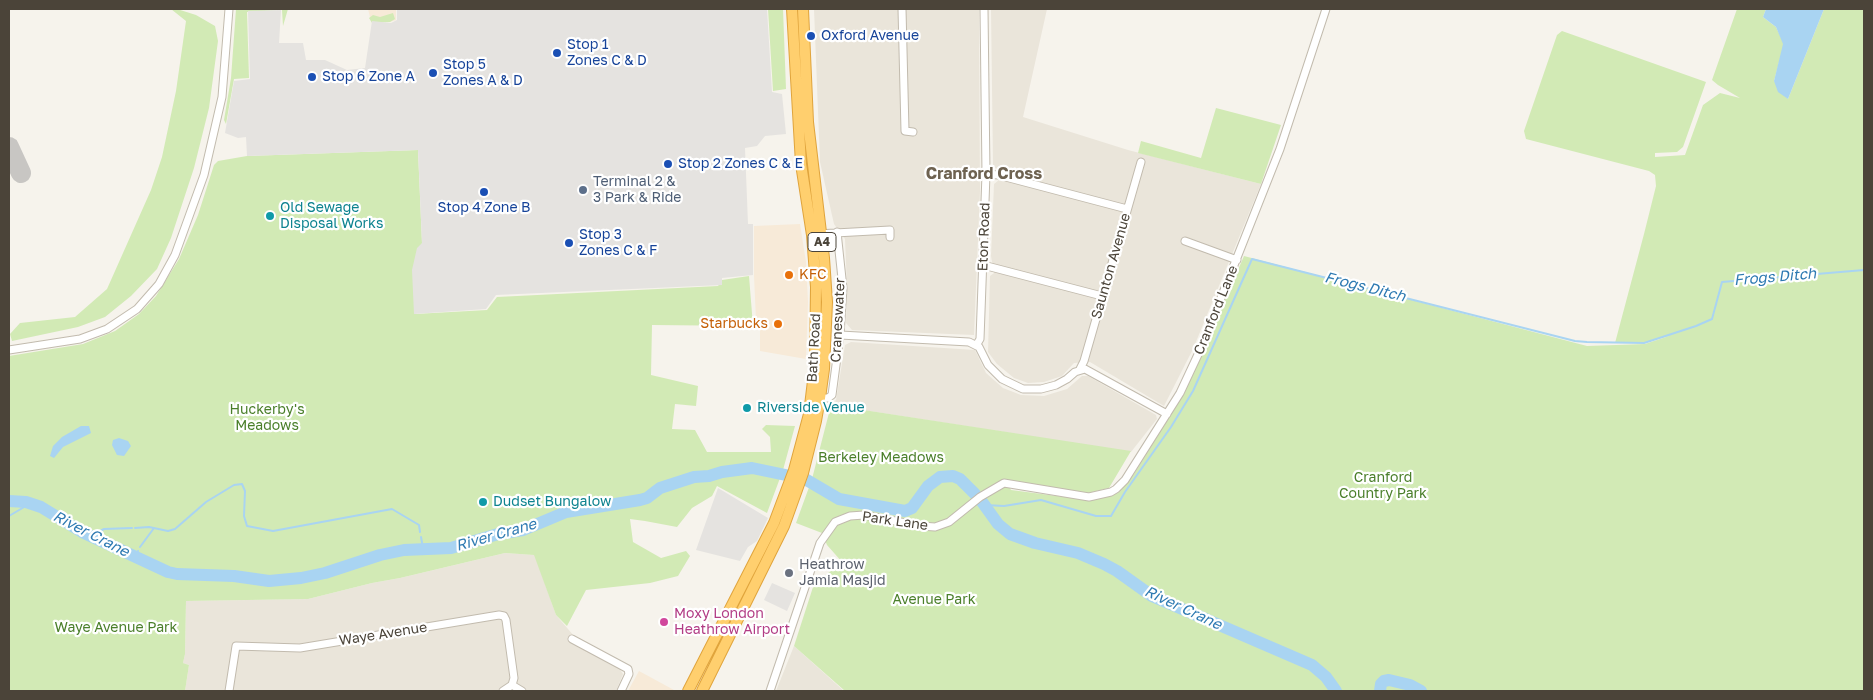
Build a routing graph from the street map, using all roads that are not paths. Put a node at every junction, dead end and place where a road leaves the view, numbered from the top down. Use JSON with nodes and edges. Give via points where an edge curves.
{"nodes":[{"id":1,"x":229,"y":9,"type":"edge"},
{"id":2,"x":792,"y":9,"type":"edge"},
{"id":3,"x":803,"y":9,"type":"edge"},
{"id":4,"x":902,"y":9,"type":"edge"},
{"id":5,"x":984,"y":9,"type":"edge"},
{"id":6,"x":1326,"y":9,"type":"edge"},
{"id":7,"x":913,"y":132,"type":"dead end"},
{"id":8,"x":1141,"y":162,"type":"dead end"},
{"id":9,"x":986,"y":174,"type":"junction"},
{"id":10,"x":1128,"y":209,"type":"junction"},
{"id":11,"x":890,"y":230,"type":"dead end"},
{"id":12,"x":837,"y":232,"type":"junction"},
{"id":13,"x":816,"y":234,"type":"junction"},
{"id":14,"x":1185,"y":240,"type":"dead end"},
{"id":15,"x":1237,"y":260,"type":"junction"},
{"id":16,"x":983,"y":265,"type":"junction"},
{"id":17,"x":1102,"y":296,"type":"junction"},
{"id":18,"x":840,"y":335,"type":"junction"},
{"id":19,"x":977,"y":344,"type":"junction"},
{"id":20,"x":9,"y":350,"type":"edge"},
{"id":21,"x":1080,"y":369,"type":"junction"},
{"id":22,"x":820,"y":398,"type":"junction"},
{"id":23,"x":1168,"y":414,"type":"junction"},
{"id":24,"x":798,"y":471,"type":"junction"},
{"id":25,"x":1004,"y":484,"type":"joint"},
{"id":26,"x":790,"y":497,"type":"junction"},
{"id":27,"x":572,"y":638,"type":"dead end"},
{"id":28,"x":512,"y":686,"type":"junction"},
{"id":29,"x":229,"y":691,"type":"edge"},
{"id":30,"x":502,"y":691,"type":"edge"},
{"id":31,"x":522,"y":691,"type":"edge"},
{"id":32,"x":621,"y":691,"type":"edge"},
{"id":33,"x":688,"y":691,"type":"edge"},
{"id":34,"x":702,"y":691,"type":"edge"},
{"id":35,"x":770,"y":691,"type":"edge"}],
"edges":[{"from":1,"to":20,"type":"street","via":[[222,97],[212,141],[194,205],[163,277],[137,309],[108,329],[80,339]]},
{"from":2,"to":13,"type":"highway","name":"Bath Road","number":"A4","via":[[800,156]]},
{"from":3,"to":13,"type":"highway","name":"Bath Road","number":"A4"},
{"from":4,"to":7,"type":"street","via":[[905,131]]},
{"from":5,"to":9,"type":"street","name":"Eton Road"},
{"from":6,"to":15,"type":"street","name":"Cranford Lane","via":[[1280,148]]},
{"from":8,"to":10,"type":"street","name":"Saunton Avenue"},
{"from":9,"to":10,"type":"street"},
{"from":9,"to":16,"type":"street","name":"Eton Road"},
{"from":10,"to":17,"type":"street","name":"Saunton Avenue"},
{"from":11,"to":12,"type":"street"},
{"from":12,"to":13,"type":"street"},
{"from":12,"to":18,"type":"street","name":"Craneswater","via":[[842,288]]},
{"from":13,"to":22,"type":"highway","name":"Bath Road","number":"A4","via":[[826,283],[827,311]]},
{"from":13,"to":24,"type":"highway","name":"Bath Road","number":"A4","via":[[815,364]]},
{"from":14,"to":15,"type":"street"},
{"from":15,"to":23,"type":"street","name":"Cranford Lane","via":[[1202,346]]},
{"from":16,"to":17,"type":"street"},
{"from":16,"to":19,"type":"street","name":"Eton Road","via":[[980,338]]},
{"from":17,"to":21,"type":"street","name":"Saunton Avenue"},
{"from":18,"to":19,"type":"street"},
{"from":18,"to":22,"type":"street","name":"Craneswater","via":[[832,395]]},
{"from":19,"to":21,"type":"street","via":[[988,365],[1002,379],[1023,389],[1056,385]]},
{"from":21,"to":23,"type":"street","via":[[1094,373]]},
{"from":22,"to":24,"type":"highway","name":"Bath Road","number":"A4","via":[[816,421]]},
{"from":23,"to":25,"type":"street","name":"Cranford Lane","via":[[1125,480],[1110,492],[1089,497]]},
{"from":24,"to":26,"type":"highway","name":"Bath Road","number":"A4"},
{"from":25,"to":35,"type":"street","name":"Park Lane","via":[[980,497],[949,522],[935,527],[864,515],[835,522],[820,543]]},
{"from":26,"to":33,"type":"highway","name":"Bath Road","number":"A4"},
{"from":26,"to":34,"type":"highway","name":"Bath Road","number":"A4","via":[[774,550]]},
{"from":27,"to":32,"type":"street","via":[[628,669]]},
{"from":28,"to":29,"type":"street","name":"Waye Avenue","via":[[514,678],[506,620],[499,615],[300,648],[236,646]]},
{"from":28,"to":30,"type":"street"},
{"from":28,"to":31,"type":"street"}]}
